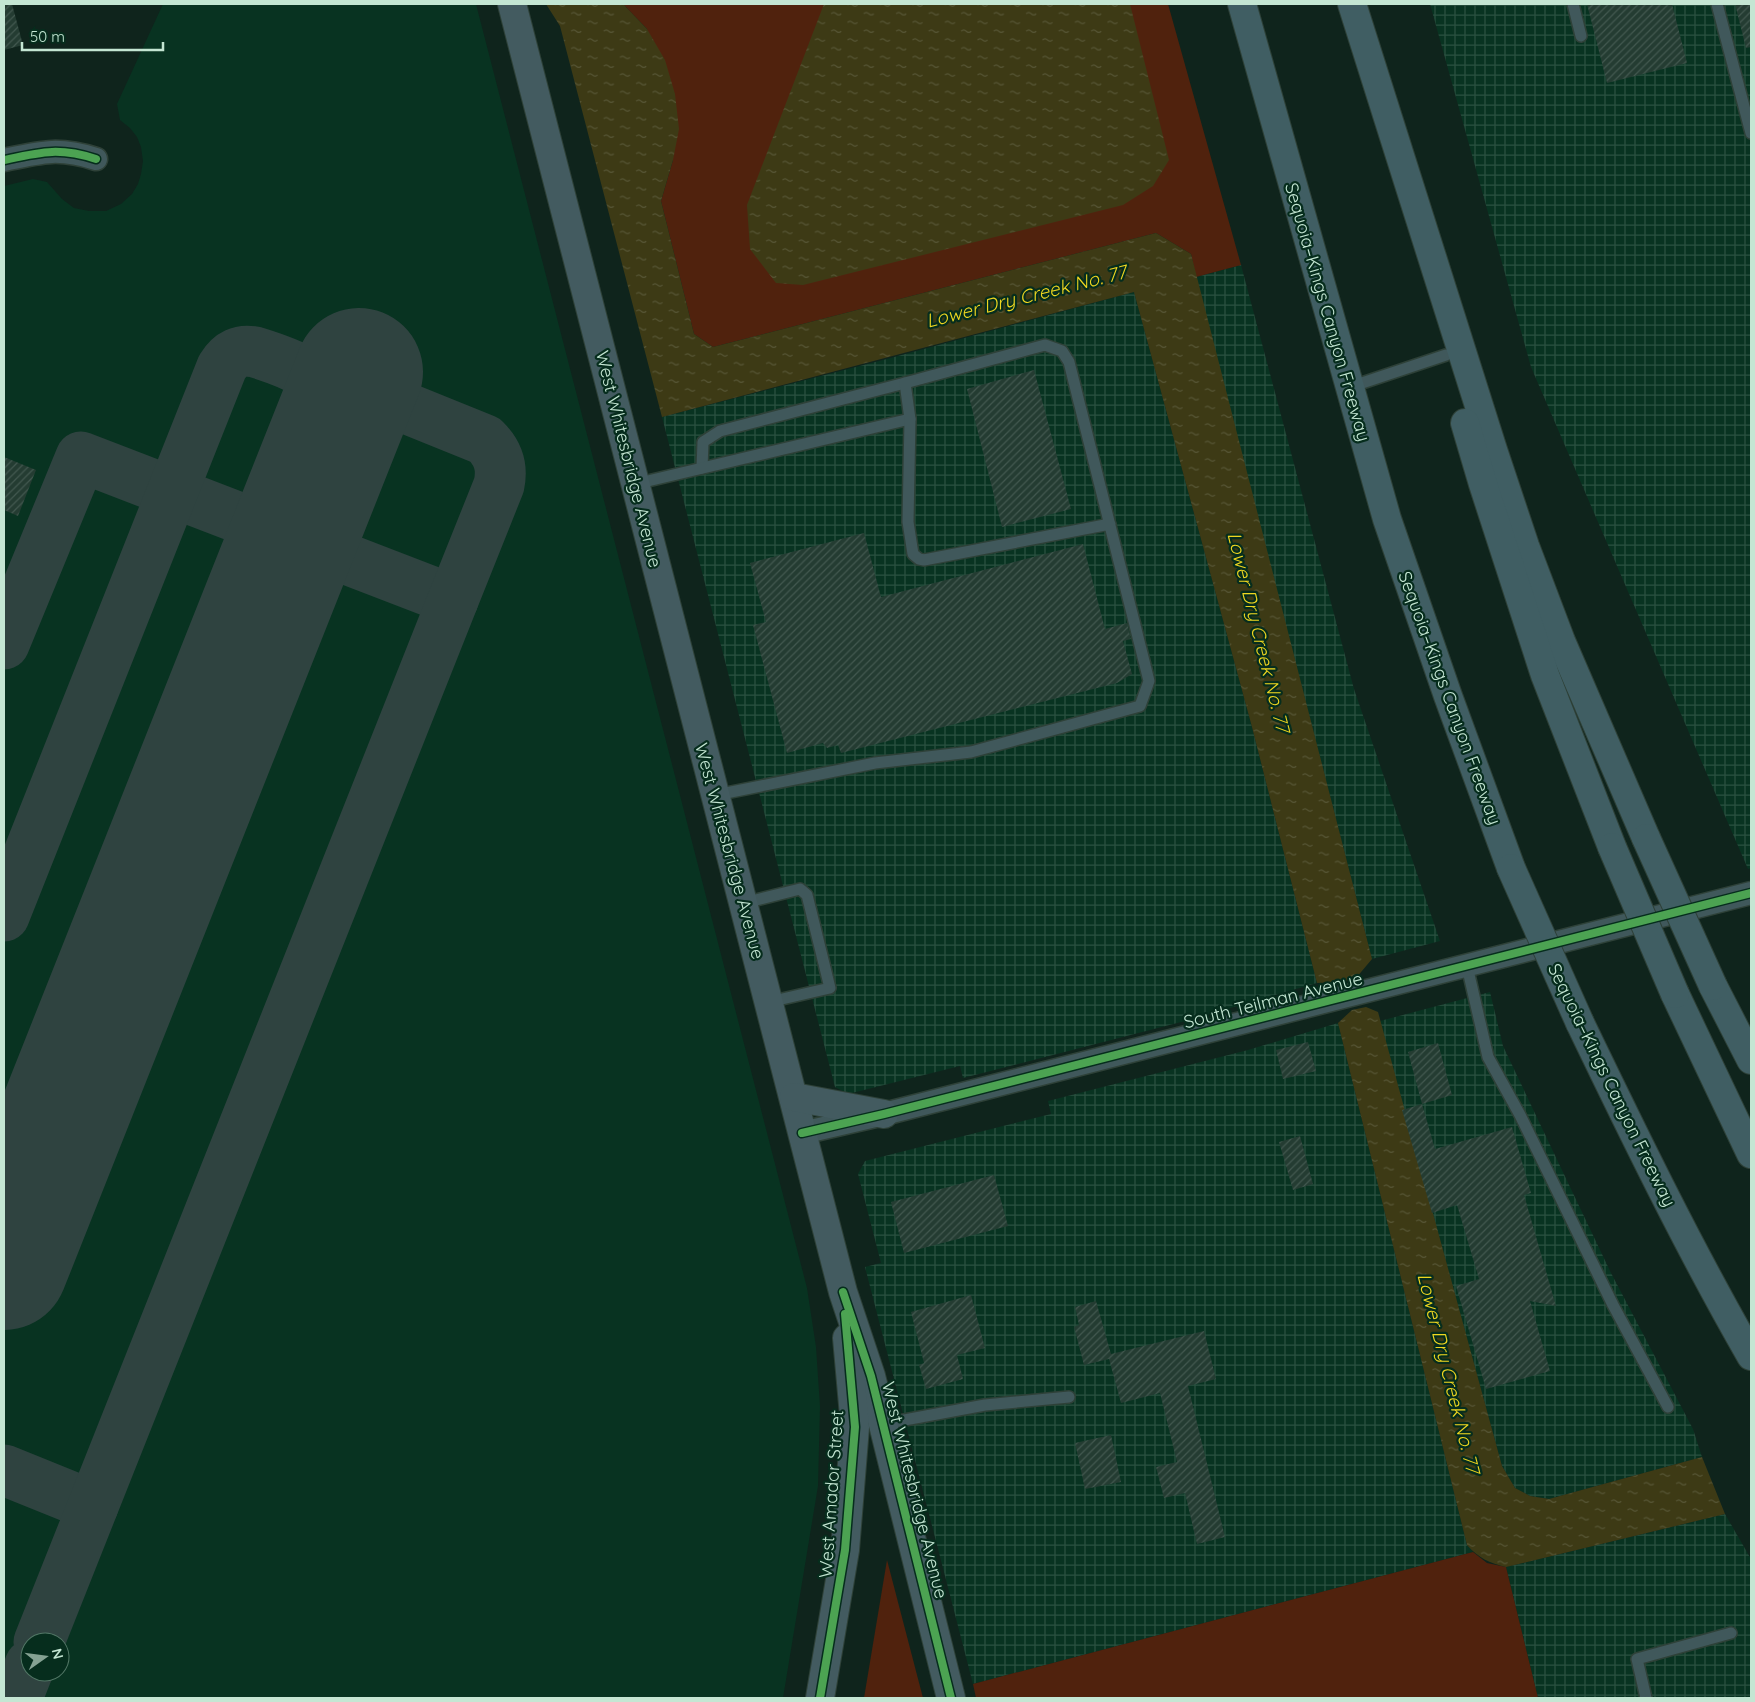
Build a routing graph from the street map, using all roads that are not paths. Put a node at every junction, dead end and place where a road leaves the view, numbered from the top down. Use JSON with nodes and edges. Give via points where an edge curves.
{"nodes":[{"id":1,"x":512,"y":4,"type":"edge"},
{"id":2,"x":1242,"y":4,"type":"edge"},
{"id":3,"x":1347,"y":4,"type":"edge"},
{"id":4,"x":1352,"y":4,"type":"edge"},
{"id":5,"x":1573,"y":4,"type":"edge"},
{"id":6,"x":1717,"y":4,"type":"edge"},
{"id":7,"x":1581,"y":36,"type":"dead end"},
{"id":8,"x":1751,"y":133,"type":"edge"},
{"id":9,"x":96,"y":159,"type":"dead end"},
{"id":10,"x":4,"y":160,"type":"edge"},
{"id":11,"x":1446,"y":355,"type":"junction"},
{"id":12,"x":906,"y":383,"type":"junction"},
{"id":13,"x":1350,"y":387,"type":"junction"},
{"id":14,"x":910,"y":419,"type":"junction"},
{"id":15,"x":702,"y":468,"type":"junction"},
{"id":16,"x":635,"y":484,"type":"junction"},
{"id":17,"x":1110,"y":524,"type":"junction"},
{"id":18,"x":716,"y":795,"type":"junction"},
{"id":19,"x":1751,"y":893,"type":"edge"},
{"id":20,"x":744,"y":903,"type":"junction"},
{"id":21,"x":1467,"y":966,"type":"junction"},
{"id":22,"x":769,"y":1002,"type":"junction"},
{"id":23,"x":1751,"y":1060,"type":"edge"},
{"id":24,"x":794,"y":1097,"type":"junction"},
{"id":25,"x":884,"y":1114,"type":"junction"},
{"id":26,"x":802,"y":1133,"type":"junction"},
{"id":27,"x":1751,"y":1154,"type":"edge"},
{"id":28,"x":843,"y":1292,"type":"junction"},
{"id":29,"x":1723,"y":1308,"type":"junction"},
{"id":30,"x":1751,"y":1356,"type":"edge"},
{"id":31,"x":1751,"y":1362,"type":"edge"},
{"id":32,"x":1069,"y":1397,"type":"dead end"},
{"id":33,"x":1668,"y":1407,"type":"dead end"},
{"id":34,"x":883,"y":1424,"type":"junction"},
{"id":35,"x":1731,"y":1633,"type":"dead end"},
{"id":36,"x":820,"y":1698,"type":"edge"},
{"id":37,"x":951,"y":1698,"type":"edge"},
{"id":38,"x":1646,"y":1698,"type":"edge"}],
"edges":[{"from":1,"to":16,"type":"main road","name":"West Whitesbridge Avenue"},
{"from":2,"to":13,"type":"highway","name":"Sequoia–Kings Canyon Freeway"},
{"from":3,"to":11,"type":"highway"},
{"from":4,"to":23,"type":"highway","bridge":true,"via":[[1525,546],[1561,641],[1646,838],[1713,986]]},
{"from":5,"to":7,"type":"lane"},
{"from":6,"to":8,"type":"lane"},
{"from":9,"to":10,"type":"street","via":[[75,152],[54,151]]},
{"from":11,"to":13,"type":"lane"},
{"from":11,"to":27,"type":"highway","bridge":true,"via":[[1482,484],[1545,674],[1612,847]]},
{"from":12,"to":14,"type":"lane"},
{"from":12,"to":15,"type":"lane","via":[[720,431],[702,442]]},
{"from":12,"to":17,"type":"lane","via":[[1045,345],[1062,351],[1069,362]]},
{"from":13,"to":29,"type":"highway","name":"Sequoia–Kings Canyon Freeway","bridge":true,"via":[[1387,519],[1511,868],[1650,1169]]},
{"from":14,"to":15,"type":"lane"},
{"from":14,"to":17,"type":"lane","via":[[908,522],[913,554],[919,559]]},
{"from":15,"to":16,"type":"lane"},
{"from":16,"to":18,"type":"main road","name":"West Whitesbridge Avenue"},
{"from":17,"to":18,"type":"lane","via":[[1149,681],[1140,706],[971,752],[875,763]]},
{"from":18,"to":20,"type":"main road","name":"West Whitesbridge Avenue"},
{"from":19,"to":21,"type":"street","name":"South Teilman Avenue"},
{"from":20,"to":22,"type":"main road","name":"West Whitesbridge Avenue"},
{"from":20,"to":22,"type":"lane","via":[[800,889],[807,895],[830,988]]},
{"from":21,"to":25,"type":"street","name":"South Teilman Avenue"},
{"from":21,"to":33,"type":"lane","via":[[1488,1057]]},
{"from":22,"to":24,"type":"main road","name":"West Whitesbridge Avenue"},
{"from":24,"to":25,"type":"main road"},
{"from":24,"to":26,"type":"main road","name":"West Whitesbridge Avenue"},
{"from":25,"to":26,"type":"street","name":"South Teilman Avenue"},
{"from":26,"to":28,"type":"main road","name":"West Whitesbridge Avenue"},
{"from":28,"to":34,"type":"main road","name":"West Whitesbridge Avenue"},
{"from":28,"to":36,"type":"main road","name":"West Amador Street","via":[[855,1427],[845,1550]]},
{"from":29,"to":30,"type":"highway","name":"Sequoia–Kings Canyon Freeway"},
{"from":29,"to":31,"type":"highway"},
{"from":32,"to":34,"type":"lane","via":[[985,1405]]},
{"from":34,"to":37,"type":"main road","name":"West Whitesbridge Avenue"},
{"from":35,"to":38,"type":"lane","via":[[1637,1659]]}]}
